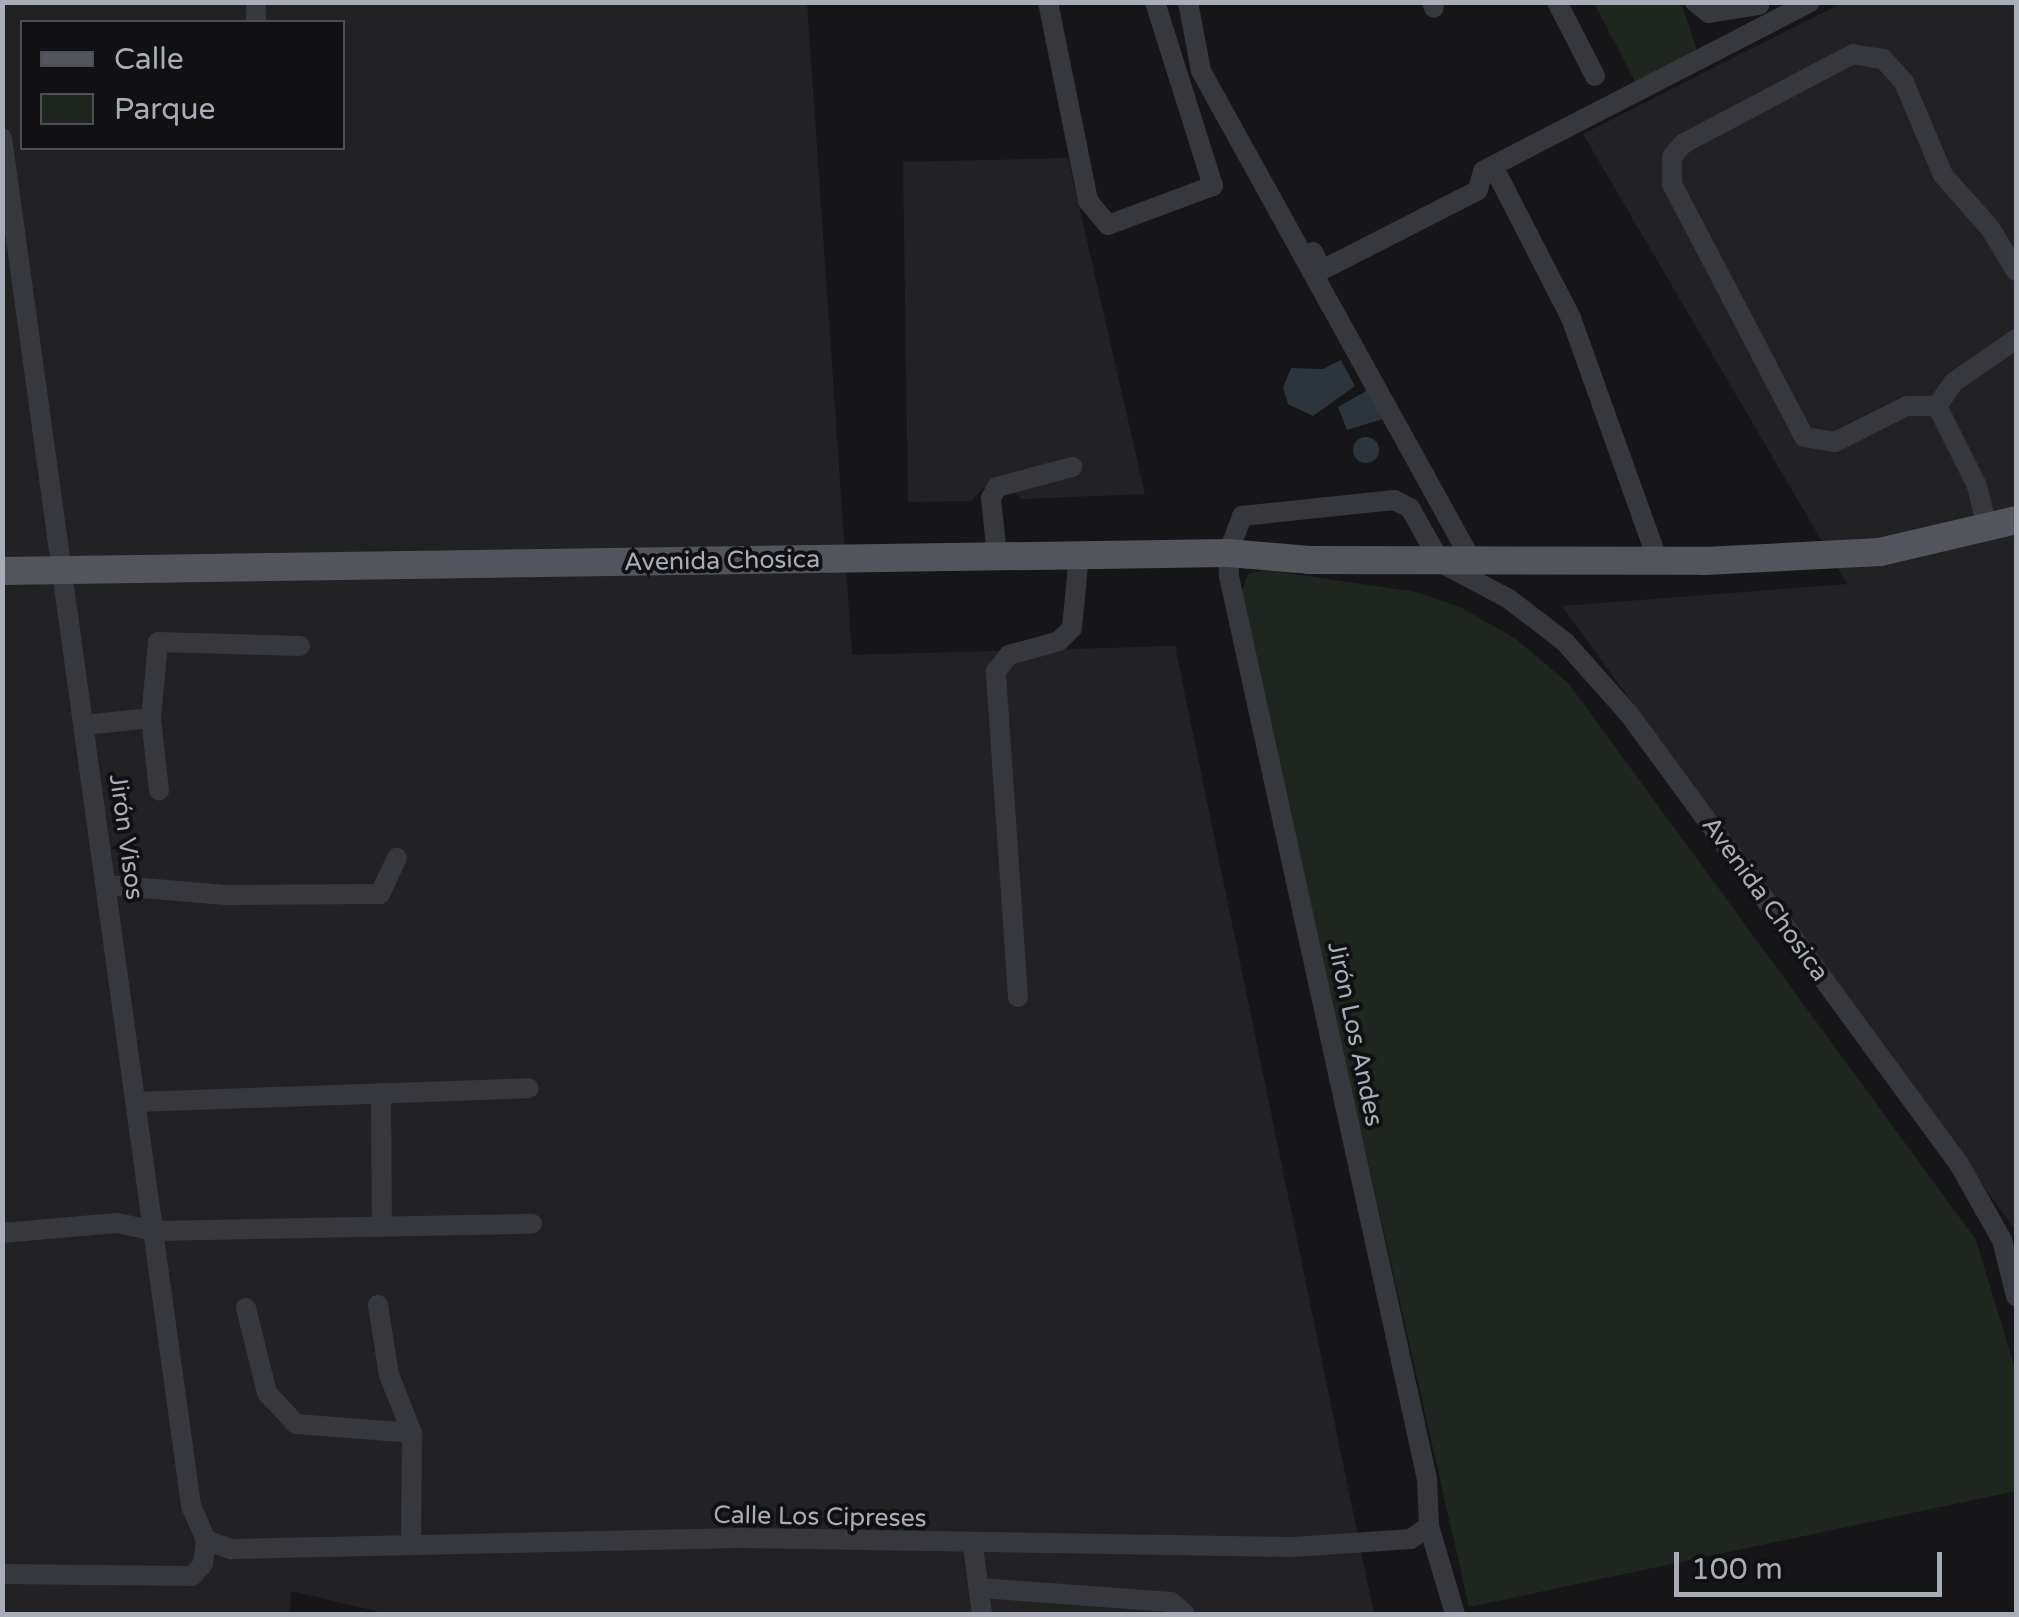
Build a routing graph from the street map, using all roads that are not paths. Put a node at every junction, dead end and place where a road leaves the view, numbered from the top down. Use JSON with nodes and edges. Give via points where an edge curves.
{"nodes":[{"id":1,"x":1048,"y":2,"type":"edge"},
{"id":2,"x":1155,"y":2,"type":"edge"},
{"id":3,"x":1188,"y":2,"type":"edge"},
{"id":4,"x":1558,"y":2,"type":"edge"},
{"id":5,"x":1695,"y":2,"type":"edge"},
{"id":6,"x":1810,"y":2,"type":"edge"},
{"id":7,"x":1759,"y":5,"type":"edge"},
{"id":8,"x":1595,"y":76,"type":"dead end"},
{"id":9,"x":2,"y":138,"type":"edge"},
{"id":10,"x":1494,"y":166,"type":"junction"},
{"id":11,"x":1302,"y":256,"type":"junction"},
{"id":12,"x":2016,"y":271,"type":"edge"},
{"id":13,"x":2016,"y":339,"type":"edge"},
{"id":14,"x":1937,"y":406,"type":"junction"},
{"id":15,"x":1072,"y":468,"type":"dead end"},
{"id":16,"x":2016,"y":520,"type":"edge"},
{"id":17,"x":1988,"y":532,"type":"junction"},
{"id":18,"x":1228,"y":552,"type":"junction"},
{"id":19,"x":1079,"y":555,"type":"junction"},
{"id":20,"x":997,"y":556,"type":"junction"},
{"id":21,"x":1658,"y":561,"type":"junction"},
{"id":22,"x":1442,"y":563,"type":"junction"},
{"id":23,"x":1473,"y":563,"type":"junction"},
{"id":24,"x":2,"y":571,"type":"edge"},
{"id":25,"x":64,"y":571,"type":"junction"},
{"id":26,"x":300,"y":646,"type":"dead end"},
{"id":27,"x":152,"y":718,"type":"junction"},
{"id":28,"x":85,"y":725,"type":"junction"},
{"id":29,"x":160,"y":791,"type":"dead end"},
{"id":30,"x":397,"y":858,"type":"dead end"},
{"id":31,"x":107,"y":886,"type":"junction"},
{"id":32,"x":1018,"y":997,"type":"dead end"},
{"id":33,"x":529,"y":1088,"type":"dead end"},
{"id":34,"x":381,"y":1093,"type":"junction"},
{"id":35,"x":136,"y":1102,"type":"junction"},
{"id":36,"x":532,"y":1224,"type":"dead end"},
{"id":37,"x":382,"y":1227,"type":"junction"},
{"id":38,"x":155,"y":1231,"type":"junction"},
{"id":39,"x":2,"y":1234,"type":"edge"},
{"id":40,"x":2016,"y":1294,"type":"edge"},
{"id":41,"x":378,"y":1305,"type":"dead end"},
{"id":42,"x":246,"y":1308,"type":"dead end"},
{"id":43,"x":412,"y":1434,"type":"junction"},
{"id":44,"x":1429,"y":1526,"type":"junction"},
{"id":45,"x":206,"y":1540,"type":"junction"},
{"id":46,"x":411,"y":1546,"type":"junction"},
{"id":47,"x":973,"y":1546,"type":"junction"},
{"id":48,"x":2,"y":1574,"type":"edge"},
{"id":49,"x":980,"y":1588,"type":"junction"},
{"id":50,"x":982,"y":1614,"type":"edge"},
{"id":51,"x":1184,"y":1614,"type":"edge"},
{"id":52,"x":1455,"y":1614,"type":"edge"}],
"edges":[{"from":1,"to":2,"type":"street","via":[[1088,201],[1108,225],[1213,186]]},
{"from":3,"to":11,"type":"street","via":[[1200,70]]},
{"from":4,"to":8,"type":"street"},
{"from":5,"to":7,"type":"street","via":[[1708,13]]},
{"from":6,"to":10,"type":"street"},
{"from":9,"to":25,"type":"street","name":"Jirón Visos"},
{"from":10,"to":11,"type":"street","via":[[1484,171],[1478,190],[1322,270],[1312,250]]},
{"from":10,"to":21,"type":"street","via":[[1571,318]]},
{"from":11,"to":23,"type":"street"},
{"from":12,"to":14,"type":"street","via":[[1990,228],[1942,176],[1896,69],[1868,54],[1816,72],[1672,156],[1672,184],[1796,430],[1814,442],[1835,442],[1908,406]]},
{"from":13,"to":14,"type":"street","via":[[1967,372]]},
{"from":14,"to":17,"type":"street","via":[[1976,486]]},
{"from":15,"to":20,"type":"street","via":[[998,486],[991,498]]},
{"from":16,"to":17,"type":"main road","name":"Avenida Chosica"},
{"from":17,"to":21,"type":"main road","name":"Avenida Chosica","via":[[1880,552]]},
{"from":18,"to":19,"type":"main road","name":"Avenida Chosica"},
{"from":18,"to":22,"type":"main road","name":"Avenida Chosica"},
{"from":18,"to":22,"type":"street","via":[[1242,516],[1258,509],[1394,500],[1416,516]]},
{"from":18,"to":44,"type":"street","name":"Jirón Los Andes","via":[[1427,1479]]},
{"from":19,"to":20,"type":"main road","name":"Avenida Chosica"},
{"from":19,"to":32,"type":"street","via":[[1072,628],[1059,640],[1009,655],[996,671]]},
{"from":20,"to":25,"type":"main road","name":"Avenida Chosica"},
{"from":21,"to":23,"type":"main road","name":"Avenida Chosica"},
{"from":22,"to":23,"type":"main road","name":"Avenida Chosica"},
{"from":22,"to":40,"type":"street","name":"Avenida Chosica","via":[[1509,599],[1565,642],[1629,714],[1959,1164],[2002,1240]]},
{"from":24,"to":25,"type":"main road","name":"Avenida Chosica"},
{"from":25,"to":28,"type":"street","name":"Jirón Visos"},
{"from":26,"to":27,"type":"street","via":[[158,642]]},
{"from":27,"to":28,"type":"street"},
{"from":27,"to":29,"type":"street"},
{"from":28,"to":31,"type":"street","name":"Jirón Visos"},
{"from":30,"to":31,"type":"street","via":[[380,894],[226,895]]},
{"from":31,"to":35,"type":"street","name":"Jirón Visos"},
{"from":33,"to":34,"type":"street"},
{"from":34,"to":35,"type":"street"},
{"from":34,"to":37,"type":"street"},
{"from":35,"to":38,"type":"street","name":"Jirón Visos"},
{"from":36,"to":37,"type":"street"},
{"from":37,"to":38,"type":"street"},
{"from":38,"to":39,"type":"street","via":[[117,1223]]},
{"from":38,"to":45,"type":"street","name":"Jirón Visos","via":[[191,1506]]},
{"from":41,"to":43,"type":"street","via":[[389,1375]]},
{"from":42,"to":43,"type":"street","via":[[267,1393],[296,1424]]},
{"from":43,"to":46,"type":"street"},
{"from":44,"to":47,"type":"street","name":"Calle Los Cipreses","via":[[1411,1539],[1293,1547]]},
{"from":44,"to":52,"type":"street","name":"Jirón Los Andes"},
{"from":45,"to":46,"type":"street","name":"Calle Los Cipreses","via":[[231,1549]]},
{"from":45,"to":48,"type":"street","via":[[203,1564],[192,1576]]},
{"from":46,"to":47,"type":"street","name":"Calle Los Cipreses","via":[[740,1538]]},
{"from":47,"to":49,"type":"street"},
{"from":49,"to":50,"type":"street"},
{"from":49,"to":51,"type":"street","via":[[1172,1602]]}]}
